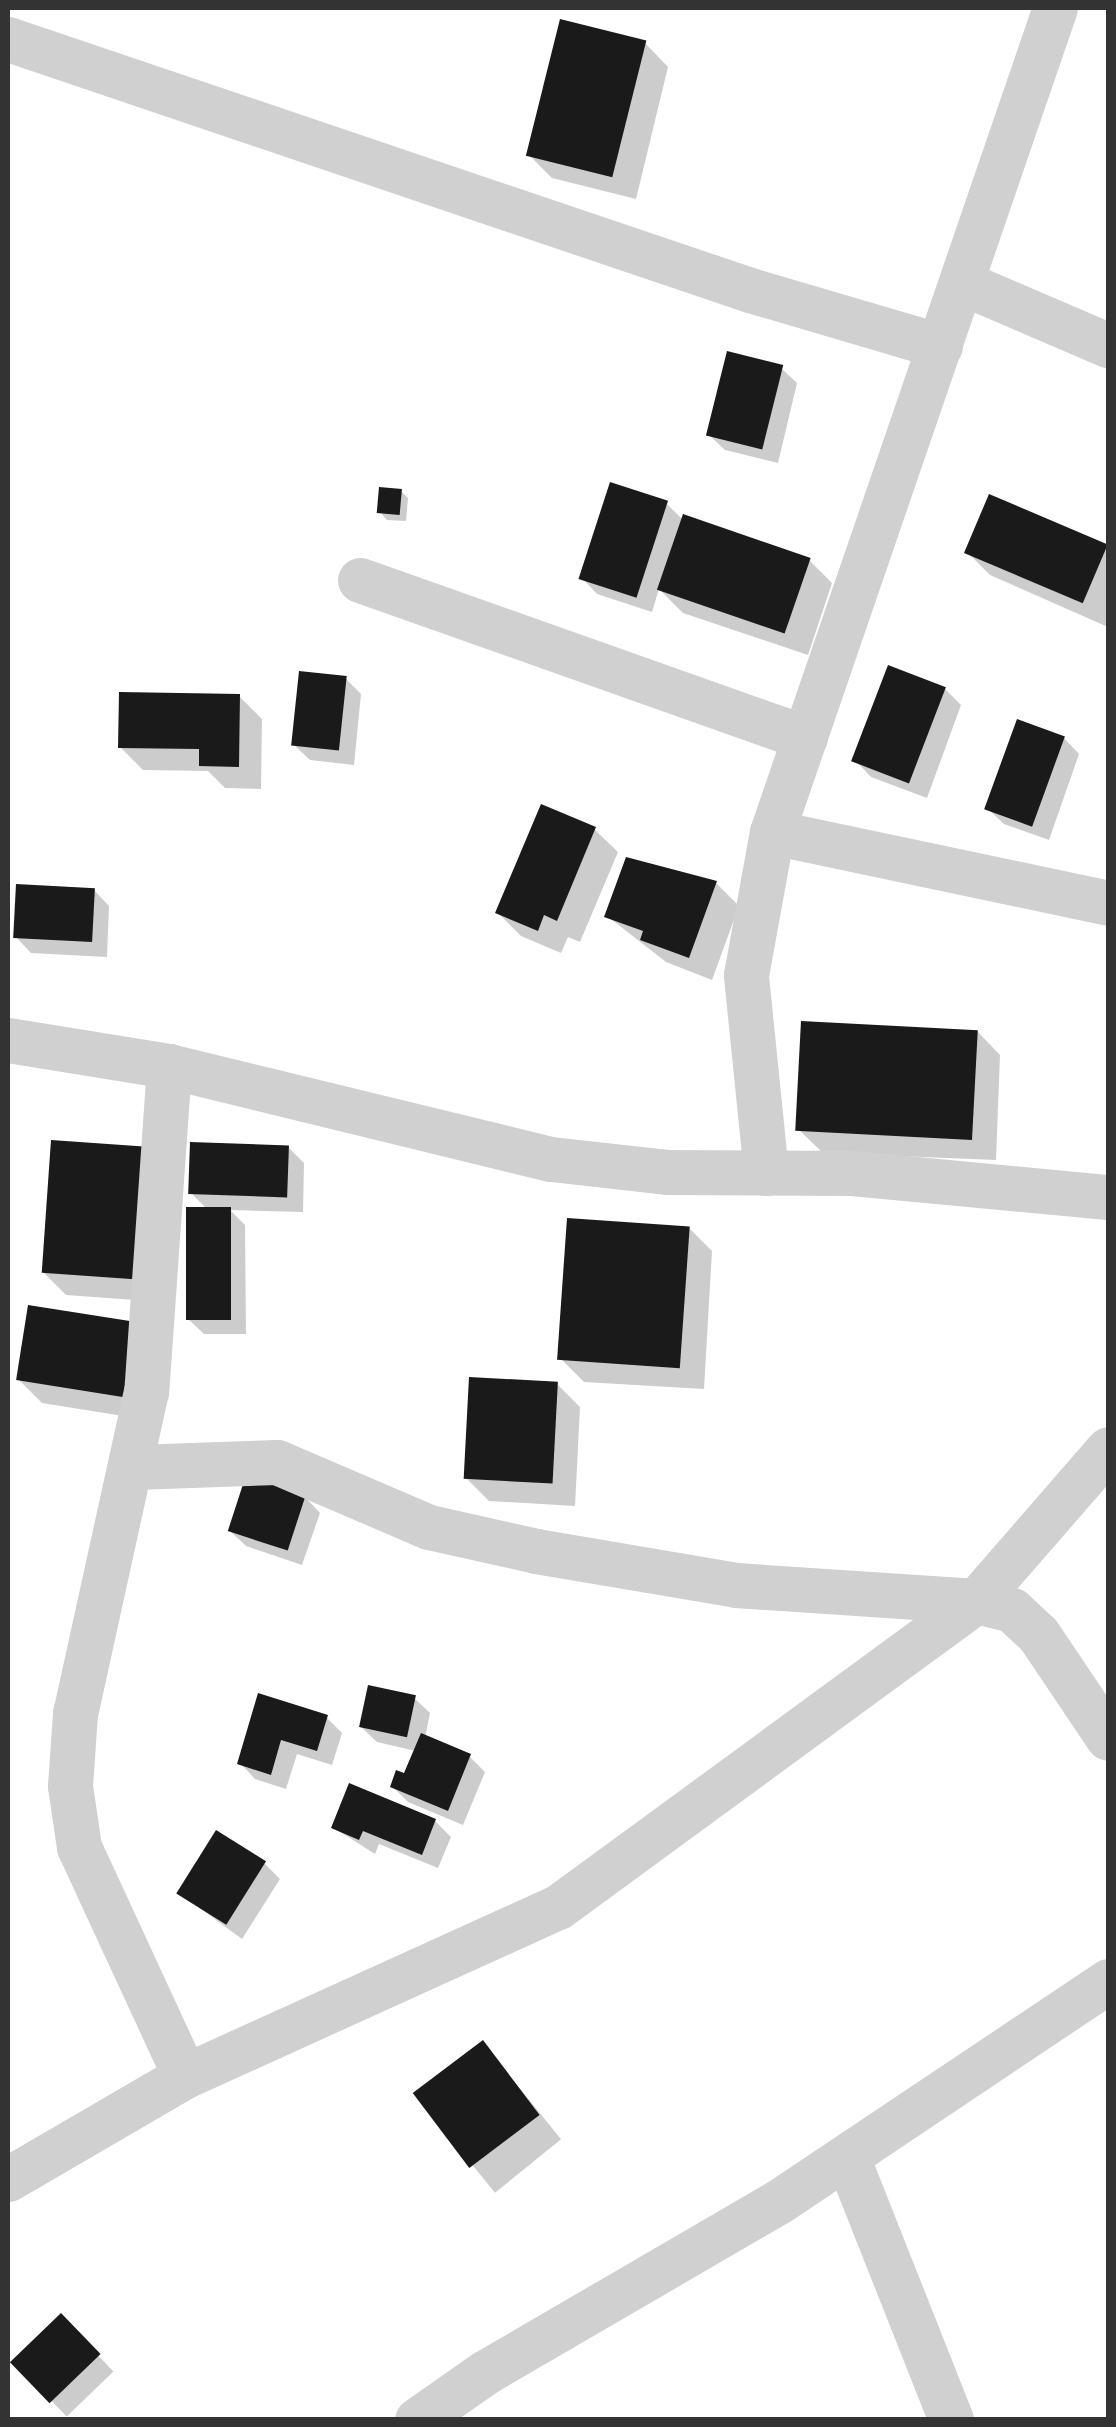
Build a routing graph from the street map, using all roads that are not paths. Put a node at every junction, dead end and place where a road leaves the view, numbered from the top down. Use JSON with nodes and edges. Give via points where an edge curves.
{"nodes":[{"id":1,"x":1055,"y":8,"type":"edge"},
{"id":2,"x":8,"y":39,"type":"edge"},
{"id":3,"x":963,"y":283,"type":"junction"},
{"id":4,"x":1108,"y":345,"type":"edge"},
{"id":5,"x":940,"y":346,"type":"junction"},
{"id":6,"x":360,"y":580,"type":"dead end"},
{"id":7,"x":805,"y":738,"type":"junction"},
{"id":8,"x":772,"y":832,"type":"junction"},
{"id":9,"x":1108,"y":904,"type":"edge"},
{"id":10,"x":8,"y":1040,"type":"edge"},
{"id":11,"x":169,"y":1066,"type":"junction"},
{"id":12,"x":766,"y":1172,"type":"junction"},
{"id":13,"x":1108,"y":1197,"type":"edge"},
{"id":14,"x":1108,"y":1450,"type":"edge"},
{"id":15,"x":134,"y":1466,"type":"junction"},
{"id":16,"x":976,"y":1601,"type":"junction"},
{"id":17,"x":1108,"y":1738,"type":"edge"},
{"id":18,"x":1108,"y":1981,"type":"edge"},
{"id":19,"x":185,"y":2076,"type":"junction"},
{"id":20,"x":847,"y":2157,"type":"junction"},
{"id":21,"x":8,"y":2178,"type":"edge"},
{"id":22,"x":417,"y":2420,"type":"edge"},
{"id":23,"x":951,"y":2420,"type":"edge"}],
"edges":[{"from":1,"to":3,"type":"street"},
{"from":2,"to":5,"type":"street","via":[[732,284]]},
{"from":3,"to":4,"type":"street"},
{"from":3,"to":5,"type":"street"},
{"from":5,"to":7,"type":"street"},
{"from":6,"to":7,"type":"street"},
{"from":7,"to":8,"type":"street"},
{"from":8,"to":9,"type":"street"},
{"from":8,"to":12,"type":"street","via":[[746,975]]},
{"from":10,"to":11,"type":"street"},
{"from":11,"to":12,"type":"street","via":[[552,1159],[666,1172]]},
{"from":11,"to":15,"type":"street","via":[[154,1316]]},
{"from":12,"to":13,"type":"street","via":[[852,1172]]},
{"from":14,"to":16,"type":"street"},
{"from":15,"to":16,"type":"street","via":[[277,1462],[429,1527],[536,1551],[736,1585]]},
{"from":15,"to":19,"type":"street","via":[[75,1712],[70,1786],[79,1847]]},
{"from":16,"to":17,"type":"street","via":[[1012,1610],[1038,1634]]},
{"from":16,"to":19,"type":"street","via":[[558,1907]]},
{"from":18,"to":20,"type":"street"},
{"from":19,"to":21,"type":"street"},
{"from":20,"to":22,"type":"street"},
{"from":20,"to":23,"type":"street"}]}
